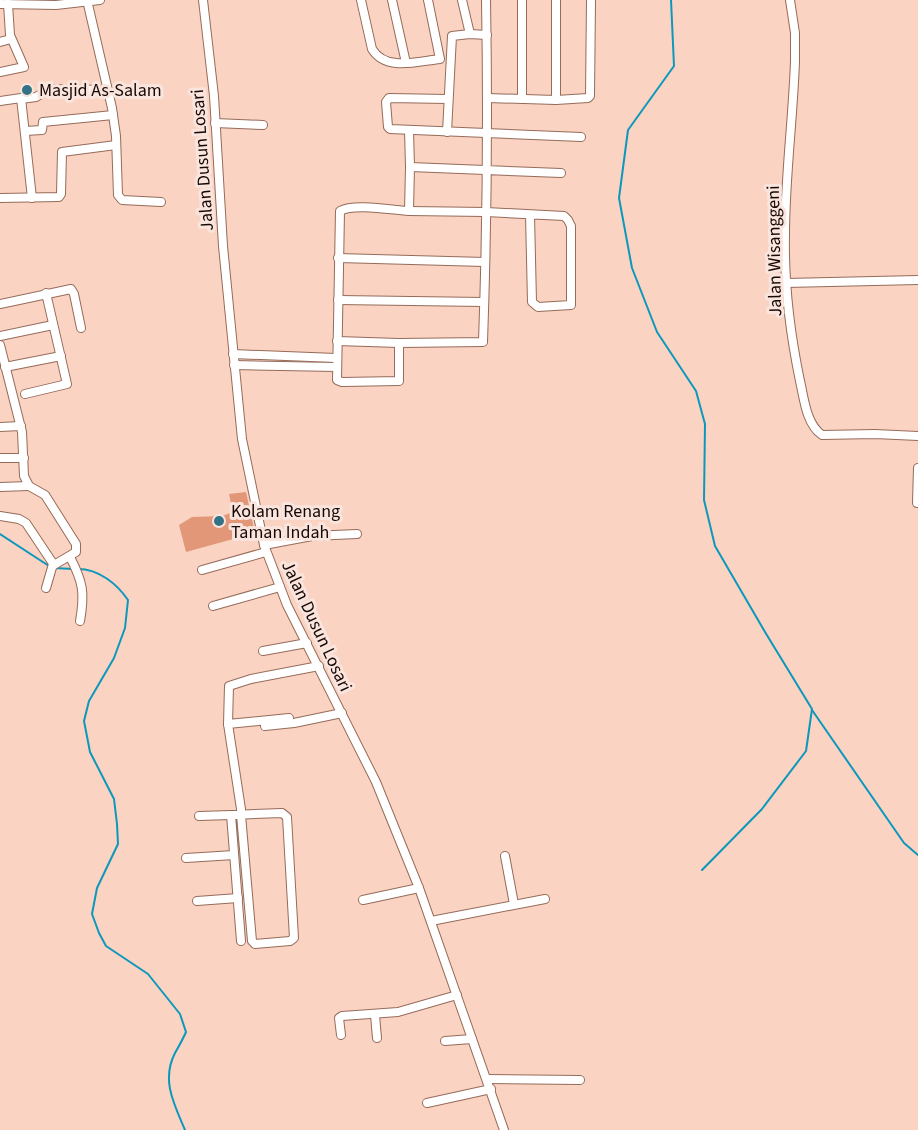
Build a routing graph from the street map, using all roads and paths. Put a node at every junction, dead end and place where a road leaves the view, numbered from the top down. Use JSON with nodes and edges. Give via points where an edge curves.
{"nodes":[{"id":1,"x":100,"y":0,"type":"edge"},
{"id":2,"x":203,"y":0,"type":"edge"},
{"id":3,"x":361,"y":0,"type":"edge"},
{"id":4,"x":392,"y":0,"type":"edge"},
{"id":5,"x":428,"y":0,"type":"edge"},
{"id":6,"x":462,"y":0,"type":"edge"},
{"id":7,"x":486,"y":0,"type":"edge"},
{"id":8,"x":522,"y":0,"type":"edge"},
{"id":9,"x":556,"y":0,"type":"edge"},
{"id":10,"x":591,"y":0,"type":"edge"},
{"id":11,"x":790,"y":0,"type":"edge"},
{"id":12,"x":87,"y":1,"type":"edge"},
{"id":13,"x":4,"y":4,"type":"edge"},
{"id":14,"x":470,"y":34,"type":"junction"},
{"id":15,"x":487,"y":35,"type":"junction"},
{"id":16,"x":452,"y":36,"type":"junction"},
{"id":17,"x":11,"y":39,"type":"junction"},
{"id":18,"x":438,"y":39,"type":"junction"},
{"id":19,"x":0,"y":42,"type":"edge"},
{"id":20,"x":440,"y":59,"type":"junction"},
{"id":21,"x":450,"y":59,"type":"junction"},
{"id":22,"x":406,"y":63,"type":"junction"},
{"id":23,"x":0,"y":72,"type":"edge"},
{"id":24,"x":108,"y":90,"type":"junction"},
{"id":25,"x":487,"y":98,"type":"junction"},
{"id":26,"x":21,"y":99,"type":"junction"},
{"id":27,"x":447,"y":99,"type":"junction"},
{"id":28,"x":522,"y":99,"type":"junction"},
{"id":29,"x":556,"y":100,"type":"junction"},
{"id":30,"x":0,"y":101,"type":"edge"},
{"id":31,"x":113,"y":115,"type":"junction"},
{"id":32,"x":216,"y":123,"type":"junction"},
{"id":33,"x":263,"y":125,"type":"dead end"},
{"id":34,"x":409,"y":130,"type":"junction"},
{"id":35,"x":25,"y":131,"type":"junction"},
{"id":36,"x":447,"y":132,"type":"junction"},
{"id":37,"x":487,"y":135,"type":"junction"},
{"id":38,"x":581,"y":137,"type":"dead end"},
{"id":39,"x":116,"y":145,"type":"junction"},
{"id":40,"x":410,"y":167,"type":"junction"},
{"id":41,"x":486,"y":171,"type":"junction"},
{"id":42,"x":561,"y":173,"type":"dead end"},
{"id":43,"x":0,"y":198,"type":"edge"},
{"id":44,"x":32,"y":198,"type":"junction"},
{"id":45,"x":161,"y":202,"type":"dead end"},
{"id":46,"x":409,"y":211,"type":"junction"},
{"id":47,"x":486,"y":212,"type":"junction"},
{"id":48,"x":530,"y":215,"type":"junction"},
{"id":49,"x":338,"y":258,"type":"junction"},
{"id":50,"x":485,"y":262,"type":"junction"},
{"id":51,"x":918,"y":280,"type":"edge"},
{"id":52,"x":786,"y":283,"type":"junction"},
{"id":53,"x":46,"y":293,"type":"junction"},
{"id":54,"x":338,"y":300,"type":"junction"},
{"id":55,"x":484,"y":302,"type":"junction"},
{"id":56,"x":0,"y":304,"type":"edge"},
{"id":57,"x":53,"y":325,"type":"junction"},
{"id":58,"x":81,"y":328,"type":"dead end"},
{"id":59,"x":0,"y":336,"type":"edge"},
{"id":60,"x":337,"y":341,"type":"junction"},
{"id":61,"x":399,"y":343,"type":"junction"},
{"id":62,"x":0,"y":345,"type":"edge"},
{"id":63,"x":233,"y":354,"type":"junction"},
{"id":64,"x":60,"y":356,"type":"junction"},
{"id":65,"x":336,"y":358,"type":"junction"},
{"id":66,"x":234,"y":365,"type":"junction"},
{"id":67,"x":5,"y":367,"type":"junction"},
{"id":68,"x":336,"y":367,"type":"junction"},
{"id":69,"x":25,"y":394,"type":"dead end"},
{"id":70,"x":21,"y":426,"type":"junction"},
{"id":71,"x":0,"y":427,"type":"edge"},
{"id":72,"x":918,"y":436,"type":"edge"},
{"id":73,"x":0,"y":458,"type":"edge"},
{"id":74,"x":24,"y":458,"type":"junction"},
{"id":75,"x":918,"y":468,"type":"edge"},
{"id":76,"x":28,"y":486,"type":"junction"},
{"id":77,"x":0,"y":487,"type":"edge"},
{"id":78,"x":917,"y":503,"type":"edge"},
{"id":79,"x":0,"y":516,"type":"edge"},
{"id":80,"x":357,"y":534,"type":"dead end"},
{"id":81,"x":265,"y":548,"type":"junction"},
{"id":82,"x":70,"y":557,"type":"junction"},
{"id":83,"x":52,"y":567,"type":"junction"},
{"id":84,"x":202,"y":570,"type":"dead end"},
{"id":85,"x":280,"y":587,"type":"junction"},
{"id":86,"x":46,"y":588,"type":"dead end"},
{"id":87,"x":213,"y":606,"type":"dead end"},
{"id":88,"x":80,"y":621,"type":"dead end"},
{"id":89,"x":307,"y":643,"type":"junction"},
{"id":90,"x":263,"y":651,"type":"dead end"},
{"id":91,"x":319,"y":666,"type":"junction"},
{"id":92,"x":342,"y":713,"type":"junction"},
{"id":93,"x":289,"y":718,"type":"dead end"},
{"id":94,"x":228,"y":724,"type":"junction"},
{"id":95,"x":265,"y":726,"type":"dead end"},
{"id":96,"x":242,"y":814,"type":"junction"},
{"id":97,"x":231,"y":815,"type":"junction"},
{"id":98,"x":199,"y":816,"type":"dead end"},
{"id":99,"x":234,"y":855,"type":"junction"},
{"id":100,"x":504,"y":856,"type":"dead end"},
{"id":101,"x":186,"y":858,"type":"dead end"},
{"id":102,"x":419,"y":888,"type":"junction"},
{"id":103,"x":237,"y":898,"type":"junction"},
{"id":104,"x":545,"y":899,"type":"dead end"},
{"id":105,"x":363,"y":900,"type":"dead end"},
{"id":106,"x":197,"y":901,"type":"dead end"},
{"id":107,"x":514,"y":904,"type":"junction"},
{"id":108,"x":431,"y":921,"type":"junction"},
{"id":109,"x":241,"y":941,"type":"dead end"},
{"id":110,"x":457,"y":995,"type":"junction"},
{"id":111,"x":375,"y":1015,"type":"junction"},
{"id":112,"x":341,"y":1035,"type":"dead end"},
{"id":113,"x":377,"y":1038,"type":"dead end"},
{"id":114,"x":472,"y":1039,"type":"junction"},
{"id":115,"x":445,"y":1041,"type":"dead end"},
{"id":116,"x":487,"y":1079,"type":"junction"},
{"id":117,"x":580,"y":1080,"type":"dead end"},
{"id":118,"x":491,"y":1089,"type":"junction"},
{"id":119,"x":427,"y":1103,"type":"dead end"},
{"id":120,"x":504,"y":1130,"type":"edge"}],
"edges":[{"from":1,"to":12,"type":"street"},
{"from":2,"to":32,"type":"street","name":"Jalan Dusun Losari"},
{"from":3,"to":22,"type":"street","via":[[376,56],[390,63]]},
{"from":4,"to":22,"type":"street"},
{"from":5,"to":18,"type":"street"},
{"from":6,"to":14,"type":"street"},
{"from":7,"to":15,"type":"street"},
{"from":8,"to":28,"type":"street"},
{"from":9,"to":29,"type":"street"},
{"from":10,"to":29,"type":"street","via":[[590,96]]},
{"from":11,"to":52,"type":"street","name":"Jalan Wisanggeni","via":[[795,61],[785,233]]},
{"from":12,"to":13,"type":"street"},
{"from":12,"to":24,"type":"street"},
{"from":13,"to":17,"type":"street"},
{"from":14,"to":15,"type":"street"},
{"from":14,"to":16,"type":"street"},
{"from":15,"to":25,"type":"street"},
{"from":16,"to":18,"type":"street"},
{"from":16,"to":21,"type":"street"},
{"from":17,"to":19,"type":"street"},
{"from":17,"to":23,"type":"street","via":[[22,68]]},
{"from":18,"to":20,"type":"street"},
{"from":20,"to":21,"type":"street"},
{"from":20,"to":22,"type":"street"},
{"from":21,"to":27,"type":"street"},
{"from":24,"to":26,"type":"street","via":[[50,90]]},
{"from":24,"to":31,"type":"street"},
{"from":25,"to":28,"type":"street"},
{"from":25,"to":37,"type":"street"},
{"from":26,"to":30,"type":"street"},
{"from":26,"to":35,"type":"street"},
{"from":27,"to":34,"type":"street","via":[[388,98],[388,127]]},
{"from":27,"to":36,"type":"street"},
{"from":28,"to":29,"type":"street"},
{"from":31,"to":35,"type":"street","via":[[43,122],[42,130]]},
{"from":31,"to":39,"type":"street"},
{"from":32,"to":33,"type":"street"},
{"from":32,"to":63,"type":"street","name":"Jalan Dusun Losari"},
{"from":34,"to":36,"type":"street"},
{"from":34,"to":40,"type":"street"},
{"from":35,"to":44,"type":"street"},
{"from":36,"to":37,"type":"street"},
{"from":37,"to":38,"type":"street"},
{"from":37,"to":41,"type":"street"},
{"from":39,"to":44,"type":"street","via":[[62,152],[61,196]]},
{"from":39,"to":45,"type":"street","via":[[120,199]]},
{"from":40,"to":41,"type":"street"},
{"from":40,"to":46,"type":"street"},
{"from":41,"to":42,"type":"street"},
{"from":41,"to":47,"type":"street"},
{"from":43,"to":44,"type":"street"},
{"from":46,"to":47,"type":"street"},
{"from":46,"to":49,"type":"street","via":[[342,210]]},
{"from":47,"to":48,"type":"street"},
{"from":47,"to":50,"type":"street"},
{"from":48,"to":48,"type":"street","via":[[533,304],[571,305],[570,223],[564,216]]},
{"from":49,"to":50,"type":"street"},
{"from":49,"to":54,"type":"street"},
{"from":50,"to":55,"type":"street"},
{"from":51,"to":52,"type":"street"},
{"from":52,"to":72,"type":"street","name":"Jalan Wisanggeni","via":[[794,351],[814,428],[827,436]]},
{"from":53,"to":56,"type":"street"},
{"from":53,"to":57,"type":"street"},
{"from":53,"to":58,"type":"street","via":[[73,291]]},
{"from":54,"to":55,"type":"street"},
{"from":54,"to":60,"type":"street"},
{"from":55,"to":61,"type":"street","via":[[483,342]]},
{"from":57,"to":59,"type":"street"},
{"from":57,"to":64,"type":"street"},
{"from":60,"to":61,"type":"street"},
{"from":60,"to":65,"type":"street"},
{"from":61,"to":68,"type":"street","via":[[399,381],[339,382]]},
{"from":62,"to":67,"type":"street"},
{"from":63,"to":65,"type":"street"},
{"from":63,"to":66,"type":"street","name":"Jalan Dusun Losari"},
{"from":64,"to":67,"type":"street"},
{"from":64,"to":69,"type":"street","via":[[67,384]]},
{"from":65,"to":68,"type":"street"},
{"from":66,"to":68,"type":"street"},
{"from":66,"to":81,"type":"street","name":"Jalan Dusun Losari","via":[[242,439]]},
{"from":67,"to":70,"type":"street"},
{"from":70,"to":71,"type":"street"},
{"from":70,"to":74,"type":"street"},
{"from":73,"to":74,"type":"street"},
{"from":74,"to":76,"type":"street"},
{"from":75,"to":78,"type":"street"},
{"from":76,"to":77,"type":"street"},
{"from":76,"to":82,"type":"street","via":[[45,495],[76,544],[78,549]]},
{"from":79,"to":83,"type":"street","via":[[26,523]]},
{"from":80,"to":81,"type":"street","via":[[312,536]]},
{"from":81,"to":84,"type":"street"},
{"from":81,"to":85,"type":"street","name":"Jalan Dusun Losari"},
{"from":82,"to":83,"type":"street"},
{"from":82,"to":88,"type":"street","via":[[83,591]]},
{"from":83,"to":86,"type":"street"},
{"from":85,"to":87,"type":"street"},
{"from":85,"to":89,"type":"street","name":"Jalan Dusun Losari"},
{"from":89,"to":90,"type":"street"},
{"from":89,"to":91,"type":"street","name":"Jalan Dusun Losari"},
{"from":91,"to":92,"type":"street","name":"Jalan Dusun Losari"},
{"from":91,"to":94,"type":"street","via":[[229,686]]},
{"from":92,"to":95,"type":"street"},
{"from":92,"to":102,"type":"street","name":"Jalan Dusun Losari"},
{"from":93,"to":94,"type":"street"},
{"from":94,"to":96,"type":"street"},
{"from":96,"to":96,"type":"street","via":[[253,943],[293,940],[286,814]]},
{"from":96,"to":97,"type":"street"},
{"from":97,"to":98,"type":"street"},
{"from":97,"to":99,"type":"street"},
{"from":99,"to":101,"type":"street"},
{"from":99,"to":103,"type":"street"},
{"from":100,"to":107,"type":"street"},
{"from":102,"to":105,"type":"street"},
{"from":102,"to":108,"type":"street","name":"Jalan Dusun Losari"},
{"from":103,"to":106,"type":"street"},
{"from":103,"to":109,"type":"street"},
{"from":104,"to":107,"type":"street"},
{"from":107,"to":108,"type":"street"},
{"from":108,"to":110,"type":"street","name":"Jalan Dusun Losari"},
{"from":110,"to":111,"type":"street"},
{"from":110,"to":114,"type":"street","name":"Jalan Dusun Losari"},
{"from":111,"to":112,"type":"street","via":[[340,1016]]},
{"from":111,"to":113,"type":"street"},
{"from":114,"to":115,"type":"street"},
{"from":114,"to":116,"type":"street","name":"Jalan Dusun Losari"},
{"from":116,"to":117,"type":"street"},
{"from":116,"to":118,"type":"street","name":"Jalan Dusun Losari"},
{"from":118,"to":119,"type":"street"},
{"from":118,"to":120,"type":"street","name":"Jalan Dusun Losari"}]}
